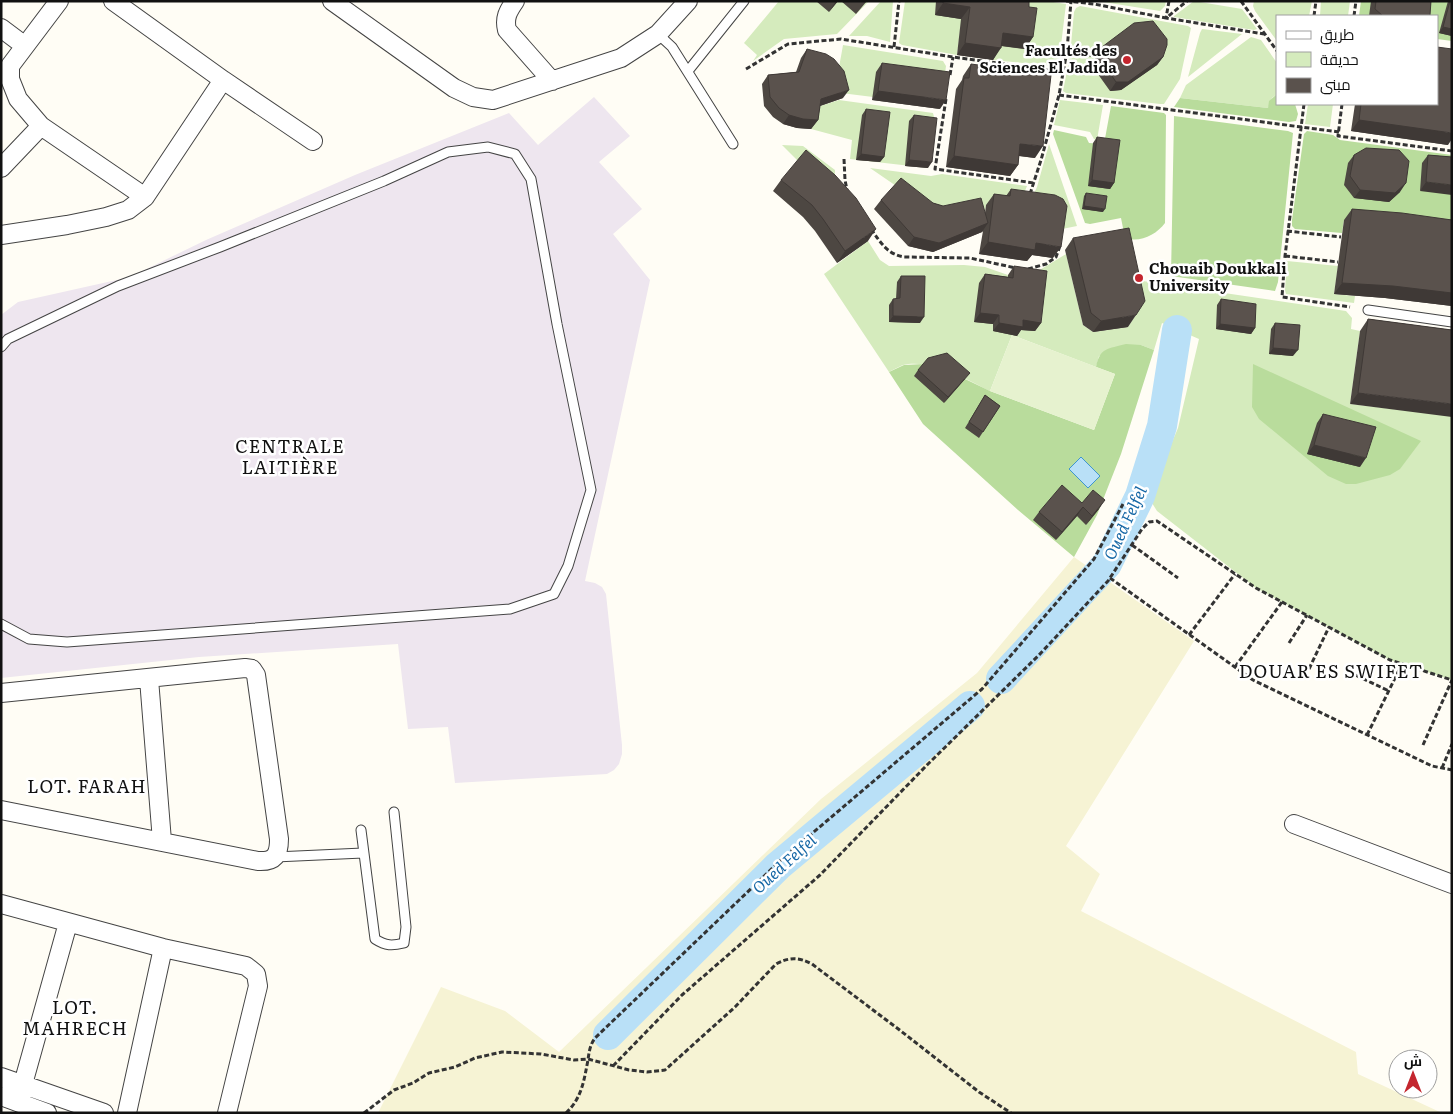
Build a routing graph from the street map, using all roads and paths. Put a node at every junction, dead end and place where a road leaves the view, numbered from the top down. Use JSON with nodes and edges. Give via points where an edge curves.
{"nodes":[{"id":1,"x":59,"y":1,"type":"edge"},
{"id":2,"x":113,"y":1,"type":"edge"},
{"id":3,"x":332,"y":1,"type":"edge"},
{"id":4,"x":515,"y":1,"type":"edge"},
{"id":5,"x":688,"y":1,"type":"edge"},
{"id":6,"x":744,"y":1,"type":"edge"},
{"id":7,"x":899,"y":1,"type":"edge"},
{"id":8,"x":1066,"y":1,"type":"edge"},
{"id":9,"x":1169,"y":1,"type":"edge"},
{"id":10,"x":1187,"y":1,"type":"edge"},
{"id":11,"x":1241,"y":1,"type":"edge"},
{"id":12,"x":1316,"y":1,"type":"edge"},
{"id":13,"x":1356,"y":1,"type":"edge"},
{"id":14,"x":1071,"y":2,"type":"edge"},
{"id":15,"x":1094,"y":3,"type":"edge"},
{"id":16,"x":1314,"y":15,"type":"edge"},
{"id":17,"x":1354,"y":15,"type":"edge"},
{"id":18,"x":1166,"y":18,"type":"junction"},
{"id":19,"x":1,"y":28,"type":"edge"},
{"id":20,"x":658,"y":34,"type":"junction"},
{"id":21,"x":1264,"y":34,"type":"junction"},
{"id":22,"x":25,"y":46,"type":"junction"},
{"id":23,"x":894,"y":47,"type":"junction"},
{"id":24,"x":1276,"y":50,"type":"edge"},
{"id":25,"x":1066,"y":51,"type":"junction"},
{"id":26,"x":1096,"y":56,"type":"dead end"},
{"id":27,"x":953,"y":58,"type":"junction"},
{"id":28,"x":746,"y":69,"type":"dead end"},
{"id":29,"x":688,"y":71,"type":"junction"},
{"id":30,"x":1064,"y":72,"type":"junction"},
{"id":31,"x":950,"y":76,"type":"edge"},
{"id":32,"x":223,"y":80,"type":"junction"},
{"id":33,"x":552,"y":81,"type":"junction"},
{"id":34,"x":946,"y":94,"type":"edge"},
{"id":35,"x":1059,"y":95,"type":"junction"},
{"id":36,"x":1304,"y":105,"type":"edge"},
{"id":37,"x":1342,"y":105,"type":"edge"},
{"id":38,"x":41,"y":126,"type":"junction"},
{"id":39,"x":1301,"y":127,"type":"junction"},
{"id":40,"x":1339,"y":132,"type":"junction"},
{"id":41,"x":313,"y":140,"type":"dead end"},
{"id":42,"x":733,"y":144,"type":"dead end"},
{"id":43,"x":1452,"y":151,"type":"edge"},
{"id":44,"x":844,"y":159,"type":"dead end"},
{"id":45,"x":1,"y":168,"type":"edge"},
{"id":46,"x":1034,"y":183,"type":"junction"},
{"id":47,"x":850,"y":195,"type":"edge"},
{"id":48,"x":1028,"y":197,"type":"edge"},
{"id":49,"x":145,"y":198,"type":"junction"},
{"id":50,"x":869,"y":226,"type":"edge"},
{"id":51,"x":1287,"y":231,"type":"junction"},
{"id":52,"x":1,"y":235,"type":"edge"},
{"id":53,"x":1341,"y":237,"type":"dead end"},
{"id":54,"x":1060,"y":245,"type":"edge"},
{"id":55,"x":1284,"y":256,"type":"junction"},
{"id":56,"x":1338,"y":262,"type":"dead end"},
{"id":57,"x":1019,"y":269,"type":"edge"},
{"id":58,"x":1025,"y":269,"type":"edge"},
{"id":59,"x":1350,"y":307,"type":"dead end"},
{"id":60,"x":1368,"y":310,"type":"dead end"},
{"id":61,"x":1452,"y":322,"type":"edge"},
{"id":62,"x":1,"y":346,"type":"edge"},
{"id":63,"x":1122,"y":504,"type":"dead end"},
{"id":64,"x":1132,"y":545,"type":"junction"},
{"id":65,"x":1235,"y":574,"type":"junction"},
{"id":66,"x":1110,"y":578,"type":"junction"},
{"id":67,"x":1178,"y":578,"type":"dead end"},
{"id":68,"x":1282,"y":602,"type":"junction"},
{"id":69,"x":1307,"y":616,"type":"junction"},
{"id":70,"x":1,"y":624,"type":"edge"},
{"id":71,"x":1329,"y":627,"type":"junction"},
{"id":72,"x":1189,"y":635,"type":"junction"},
{"id":73,"x":1290,"y":643,"type":"dead end"},
{"id":74,"x":1402,"y":664,"type":"junction"},
{"id":75,"x":1235,"y":667,"type":"junction"},
{"id":76,"x":1309,"y":669,"type":"dead end"},
{"id":77,"x":1349,"y":672,"type":"dead end"},
{"id":78,"x":149,"y":679,"type":"junction"},
{"id":79,"x":1452,"y":680,"type":"edge"},
{"id":80,"x":1389,"y":691,"type":"junction"},
{"id":81,"x":1,"y":694,"type":"edge"},
{"id":82,"x":1367,"y":735,"type":"junction"},
{"id":83,"x":1452,"y":744,"type":"edge"},
{"id":84,"x":1423,"y":745,"type":"dead end"},
{"id":85,"x":1442,"y":768,"type":"junction"},
{"id":86,"x":1452,"y":770,"type":"edge"},
{"id":87,"x":1,"y":810,"type":"edge"},
{"id":88,"x":394,"y":812,"type":"dead end"},
{"id":89,"x":1294,"y":824,"type":"dead end"},
{"id":90,"x":361,"y":830,"type":"dead end"},
{"id":91,"x":162,"y":841,"type":"junction"},
{"id":92,"x":363,"y":853,"type":"junction"},
{"id":93,"x":275,"y":857,"type":"junction"},
{"id":94,"x":1452,"y":884,"type":"edge"},
{"id":95,"x":1,"y":904,"type":"edge"},
{"id":96,"x":68,"y":923,"type":"junction"},
{"id":97,"x":163,"y":948,"type":"junction"},
{"id":98,"x":588,"y":1059,"type":"junction"},
{"id":99,"x":613,"y":1066,"type":"junction"},
{"id":100,"x":1,"y":1077,"type":"edge"},
{"id":101,"x":23,"y":1085,"type":"junction"},
{"id":102,"x":9,"y":1099,"type":"edge"},
{"id":103,"x":47,"y":1113,"type":"edge"},
{"id":104,"x":104,"y":1113,"type":"edge"},
{"id":105,"x":127,"y":1113,"type":"edge"},
{"id":106,"x":227,"y":1113,"type":"edge"},
{"id":107,"x":364,"y":1113,"type":"edge"},
{"id":108,"x":566,"y":1113,"type":"edge"},
{"id":109,"x":1011,"y":1113,"type":"edge"}],
"edges":[{"from":1,"to":22,"type":"street"},
{"from":2,"to":32,"type":"street"},
{"from":3,"to":33,"type":"street","via":[[454,88],[473,98],[493,100]]},
{"from":4,"to":33,"type":"street","via":[[505,20],[507,30]]},
{"from":5,"to":20,"type":"street"},
{"from":6,"to":29,"type":"lane"},
{"from":7,"to":23,"type":"path"},
{"from":8,"to":14,"type":"path"},
{"from":9,"to":18,"type":"path"},
{"from":10,"to":18,"type":"path"},
{"from":11,"to":21,"type":"path"},
{"from":12,"to":16,"type":"path"},
{"from":13,"to":17,"type":"path"},
{"from":14,"to":15,"type":"path"},
{"from":14,"to":25,"type":"path"},
{"from":15,"to":18,"type":"path"},
{"from":18,"to":21,"type":"path"},
{"from":19,"to":22,"type":"street"},
{"from":20,"to":29,"type":"lane","via":[[672,47]]},
{"from":20,"to":33,"type":"street","via":[[621,58]]},
{"from":21,"to":24,"type":"path"},
{"from":22,"to":38,"type":"street","via":[[10,66],[10,79],[18,99]]},
{"from":23,"to":27,"type":"path"},
{"from":23,"to":28,"type":"path","via":[[841,40],[788,44]]},
{"from":25,"to":26,"type":"path"},
{"from":25,"to":30,"type":"path"},
{"from":27,"to":30,"type":"path"},
{"from":27,"to":31,"type":"path"},
{"from":29,"to":42,"type":"lane"},
{"from":30,"to":35,"type":"path"},
{"from":32,"to":41,"type":"street"},
{"from":32,"to":49,"type":"street"},
{"from":34,"to":46,"type":"path","via":[[935,169]]},
{"from":35,"to":39,"type":"path"},
{"from":35,"to":46,"type":"path"},
{"from":36,"to":39,"type":"path"},
{"from":37,"to":40,"type":"path"},
{"from":38,"to":45,"type":"street"},
{"from":38,"to":49,"type":"street"},
{"from":39,"to":40,"type":"path"},
{"from":39,"to":51,"type":"path"},
{"from":40,"to":43,"type":"path","via":[[1338,136]]},
{"from":44,"to":47,"type":"path","via":[[844,180]]},
{"from":46,"to":48,"type":"path"},
{"from":49,"to":52,"type":"street","via":[[128,210],[106,217]]},
{"from":50,"to":57,"type":"path","via":[[885,249],[904,258],[970,258]]},
{"from":51,"to":53,"type":"path"},
{"from":51,"to":55,"type":"path"},
{"from":54,"to":58,"type":"path","via":[[1056,258]]},
{"from":55,"to":56,"type":"path"},
{"from":55,"to":59,"type":"path","via":[[1282,298]]},
{"from":60,"to":61,"type":"lane"},
{"from":62,"to":70,"type":"lane","via":[[8,339],[118,286],[220,248],[448,152],[488,148],[515,154],[531,179],[590,490],[568,566],[554,594],[510,609],[67,642],[29,639]]},
{"from":63,"to":98,"type":"path","via":[[1094,559],[982,688],[782,859],[595,1038]]},
{"from":64,"to":65,"type":"path","via":[[1142,528],[1157,521]]},
{"from":64,"to":66,"type":"path"},
{"from":64,"to":67,"type":"path"},
{"from":65,"to":68,"type":"path"},
{"from":65,"to":72,"type":"path"},
{"from":66,"to":72,"type":"path"},
{"from":66,"to":99,"type":"path","via":[[1040,655],[820,875],[682,996]]},
{"from":68,"to":69,"type":"path"},
{"from":68,"to":75,"type":"path"},
{"from":69,"to":71,"type":"path"},
{"from":69,"to":73,"type":"path"},
{"from":71,"to":74,"type":"path"},
{"from":71,"to":76,"type":"path"},
{"from":72,"to":75,"type":"path"},
{"from":74,"to":79,"type":"path"},
{"from":74,"to":80,"type":"path"},
{"from":75,"to":82,"type":"path","via":[[1253,680]]},
{"from":77,"to":80,"type":"path"},
{"from":78,"to":81,"type":"street"},
{"from":78,"to":91,"type":"street"},
{"from":78,"to":93,"type":"street","via":[[252,669],[256,675],[279,838]]},
{"from":79,"to":84,"type":"path"},
{"from":80,"to":82,"type":"path"},
{"from":82,"to":85,"type":"path"},
{"from":83,"to":85,"type":"path"},
{"from":85,"to":86,"type":"path"},
{"from":87,"to":91,"type":"street"},
{"from":88,"to":92,"type":"lane","via":[[406,926],[404,943],[384,945],[375,938]]},
{"from":89,"to":94,"type":"street"},
{"from":90,"to":92,"type":"lane"},
{"from":91,"to":93,"type":"street","via":[[258,861],[267,862]]},
{"from":92,"to":93,"type":"lane"},
{"from":95,"to":96,"type":"street"},
{"from":96,"to":97,"type":"street"},
{"from":96,"to":101,"type":"street"},
{"from":97,"to":105,"type":"street"},
{"from":97,"to":106,"type":"street","via":[[246,966],[256,974],[258,986]]},
{"from":98,"to":99,"type":"path"},
{"from":98,"to":107,"type":"path","via":[[502,1052],[475,1058],[429,1073],[394,1090]]},
{"from":98,"to":108,"type":"path","via":[[581,1092]]},
{"from":99,"to":109,"type":"path","via":[[647,1072],[665,1070],[735,1007],[776,964],[792,958],[802,959]]},
{"from":100,"to":101,"type":"street"},
{"from":101,"to":102,"type":"street"},
{"from":101,"to":104,"type":"street"},
{"from":102,"to":103,"type":"street"}]}
